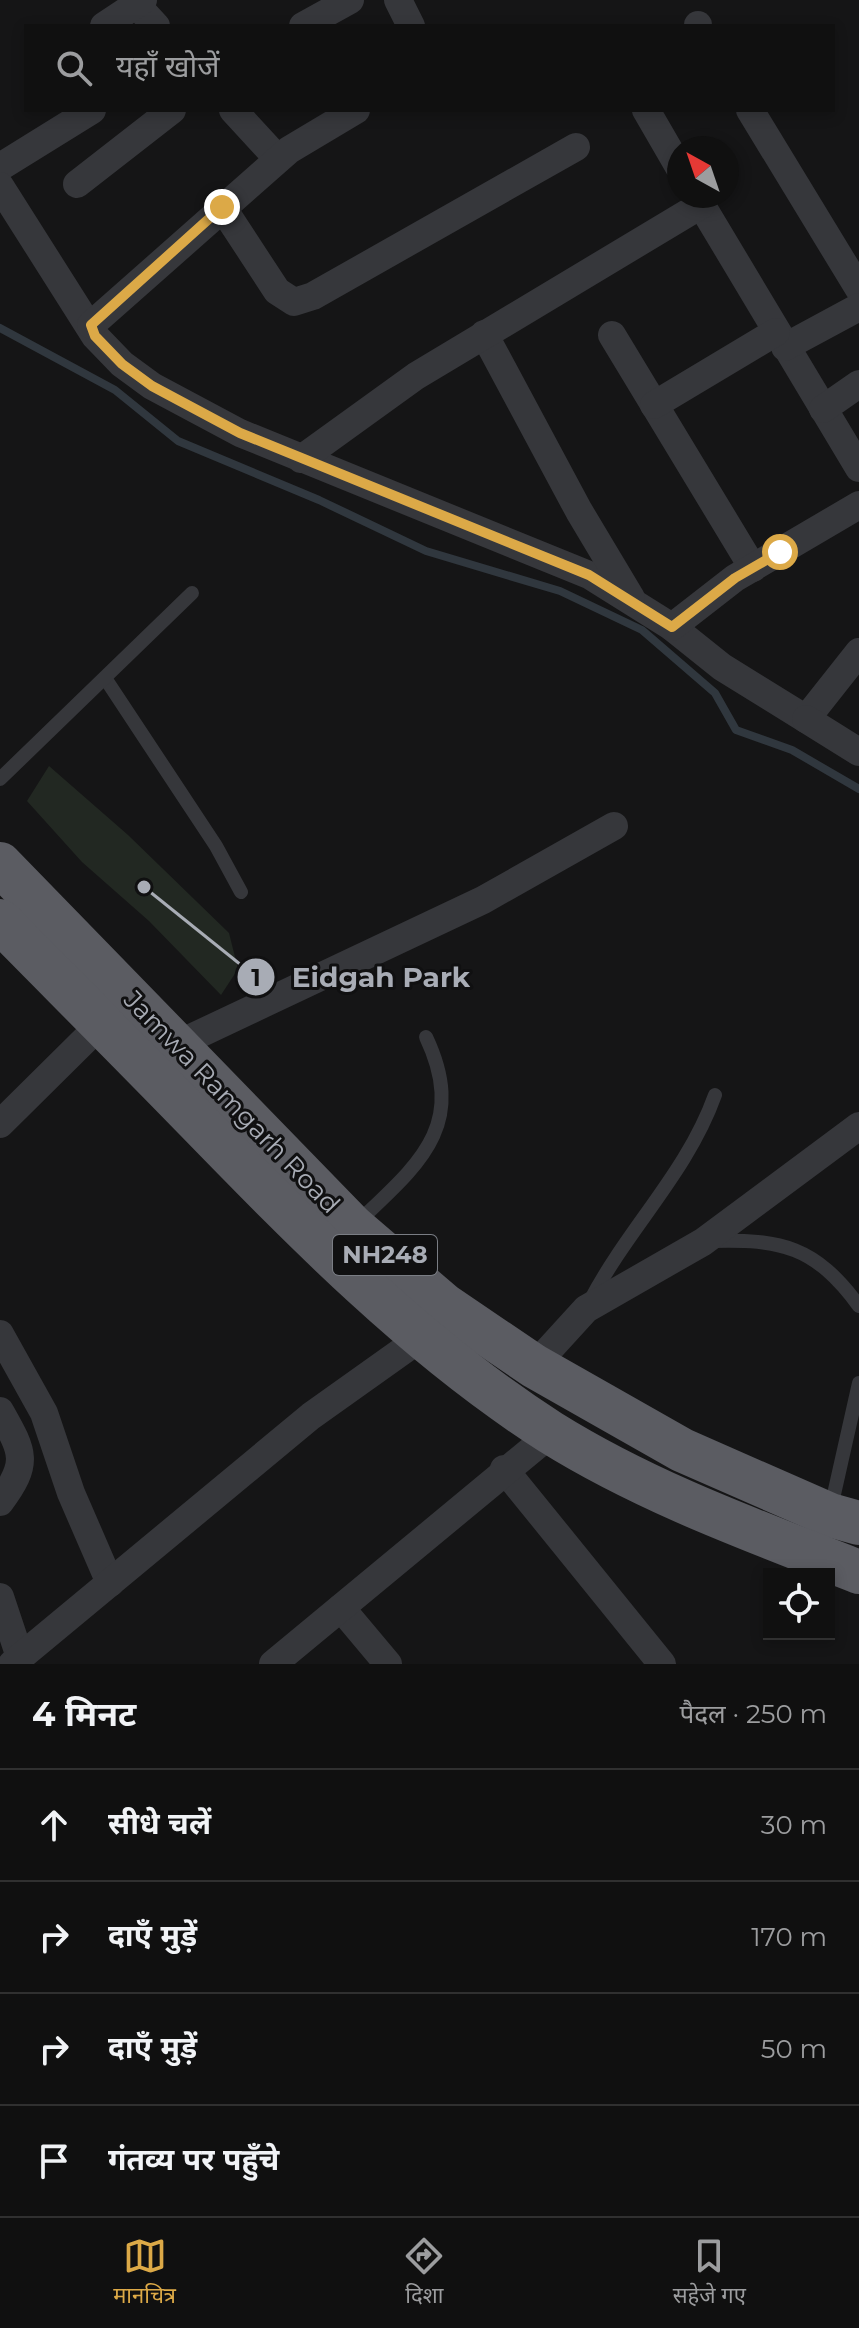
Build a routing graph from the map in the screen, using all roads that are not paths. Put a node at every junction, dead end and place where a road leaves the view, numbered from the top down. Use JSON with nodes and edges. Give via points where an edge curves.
{"nodes":[{"id":1,"x":350,"y":0,"type":"edge"},
{"id":2,"x":398,"y":0,"type":"edge"},
{"id":3,"x":137,"y":2,"type":"edge"},
{"id":4,"x":107,"y":24,"type":"edge"},
{"id":5,"x":154,"y":24,"type":"edge"},
{"id":6,"x":307,"y":24,"type":"edge"},
{"id":7,"x":410,"y":24,"type":"edge"},
{"id":8,"x":89,"y":112,"type":"edge"},
{"id":9,"x":169,"y":112,"type":"edge"},
{"id":10,"x":235,"y":112,"type":"edge"},
{"id":11,"x":353,"y":112,"type":"edge"},
{"id":12,"x":647,"y":112,"type":"edge"},
{"id":13,"x":751,"y":112,"type":"edge"},
{"id":14,"x":667,"y":146,"type":"edge"},
{"id":15,"x":576,"y":147,"type":"dead end"},
{"id":16,"x":278,"y":159,"type":"junction"},
{"id":17,"x":0,"y":167,"type":"edge"},
{"id":18,"x":77,"y":184,"type":"dead end"},
{"id":19,"x":0,"y":186,"type":"edge"},
{"id":20,"x":222,"y":207,"type":"junction"},
{"id":21,"x":685,"y":208,"type":"edge"},
{"id":22,"x":703,"y":208,"type":"edge"},
{"id":23,"x":859,"y":289,"type":"edge"},
{"id":24,"x":859,"y":307,"type":"edge"},
{"id":25,"x":91,"y":325,"type":"junction"},
{"id":26,"x":484,"y":334,"type":"junction"},
{"id":27,"x":612,"y":335,"type":"dead end"},
{"id":28,"x":781,"y":339,"type":"junction"},
{"id":29,"x":859,"y":384,"type":"edge"},
{"id":30,"x":654,"y":405,"type":"junction"},
{"id":31,"x":823,"y":409,"type":"junction"},
{"id":32,"x":301,"y":459,"type":"junction"},
{"id":33,"x":859,"y":468,"type":"edge"},
{"id":34,"x":859,"y":505,"type":"edge"},
{"id":35,"x":753,"y":568,"type":"junction"},
{"id":36,"x":192,"y":593,"type":"dead end"},
{"id":37,"x":633,"y":602,"type":"junction"},
{"id":38,"x":672,"y":627,"type":"junction"},
{"id":39,"x":859,"y":652,"type":"edge"},
{"id":40,"x":105,"y":678,"type":"junction"},
{"id":41,"x":806,"y":719,"type":"junction"},
{"id":42,"x":859,"y":752,"type":"edge"},
{"id":43,"x":0,"y":779,"type":"edge"},
{"id":44,"x":614,"y":826,"type":"dead end"},
{"id":45,"x":0,"y":864,"type":"edge"},
{"id":46,"x":241,"y":892,"type":"dead end"},
{"id":47,"x":0,"y":921,"type":"edge"},
{"id":48,"x":102,"y":1023,"type":"junction"},
{"id":49,"x":426,"y":1037,"type":"dead end"},
{"id":50,"x":176,"y":1045,"type":"junction"},
{"id":51,"x":715,"y":1095,"type":"dead end"},
{"id":52,"x":0,"y":1124,"type":"edge"},
{"id":53,"x":859,"y":1126,"type":"edge"},
{"id":54,"x":353,"y":1227,"type":"junction"},
{"id":55,"x":703,"y":1242,"type":"junction"},
{"id":56,"x":859,"y":1306,"type":"edge"},
{"id":57,"x":586,"y":1309,"type":"junction"},
{"id":58,"x":0,"y":1334,"type":"edge"},
{"id":59,"x":422,"y":1337,"type":"junction"},
{"id":60,"x":534,"y":1366,"type":"junction"},
{"id":61,"x":859,"y":1383,"type":"edge"},
{"id":62,"x":0,"y":1411,"type":"edge"},
{"id":63,"x":552,"y":1433,"type":"junction"},
{"id":64,"x":504,"y":1469,"type":"junction"},
{"id":65,"x":0,"y":1502,"type":"edge"},
{"id":66,"x":844,"y":1519,"type":"edge"},
{"id":67,"x":859,"y":1572,"type":"edge"},
{"id":68,"x":110,"y":1583,"type":"junction"},
{"id":69,"x":0,"y":1597,"type":"edge"},
{"id":70,"x":341,"y":1608,"type":"junction"},
{"id":71,"x":16,"y":1660,"type":"edge"},
{"id":72,"x":273,"y":1664,"type":"edge"},
{"id":73,"x":388,"y":1664,"type":"edge"},
{"id":74,"x":662,"y":1664,"type":"edge"}],
"edges":[{"from":1,"to":6,"type":"street"},
{"from":2,"to":7,"type":"street"},
{"from":3,"to":4,"type":"street"},
{"from":3,"to":5,"type":"street"},
{"from":8,"to":17,"type":"street"},
{"from":9,"to":18,"type":"street"},
{"from":10,"to":16,"type":"street"},
{"from":11,"to":16,"type":"street"},
{"from":12,"to":14,"type":"street"},
{"from":13,"to":23,"type":"street"},
{"from":15,"to":20,"type":"street","via":[[294,302],[277,291]]},
{"from":16,"to":20,"type":"street"},
{"from":19,"to":25,"type":"street"},
{"from":20,"to":25,"type":"street"},
{"from":21,"to":26,"type":"street"},
{"from":22,"to":28,"type":"street"},
{"from":24,"to":28,"type":"street"},
{"from":25,"to":32,"type":"street","via":[[108,351],[152,386]]},
{"from":26,"to":32,"type":"street"},
{"from":26,"to":37,"type":"street"},
{"from":27,"to":30,"type":"street"},
{"from":28,"to":30,"type":"street"},
{"from":28,"to":31,"type":"street"},
{"from":29,"to":31,"type":"street"},
{"from":30,"to":35,"type":"street"},
{"from":31,"to":33,"type":"street"},
{"from":32,"to":37,"type":"street","via":[[589,575]]},
{"from":34,"to":35,"type":"street"},
{"from":35,"to":38,"type":"street"},
{"from":36,"to":40,"type":"lane"},
{"from":37,"to":38,"type":"street"},
{"from":38,"to":41,"type":"street","via":[[722,667]]},
{"from":39,"to":41,"type":"street"},
{"from":40,"to":43,"type":"lane"},
{"from":40,"to":46,"type":"lane"},
{"from":41,"to":42,"type":"street"},
{"from":44,"to":50,"type":"street","via":[[483,900]]},
{"from":45,"to":50,"type":"highway","name":"Jamwa Ramgarh Road","number":"NH248"},
{"from":47,"to":48,"type":"highway","name":"Jamwa Ramgarh Road","number":"NH248"},
{"from":48,"to":52,"type":"street"},
{"from":48,"to":59,"type":"highway","name":"Jamwa Ramgarh Road","number":"NH248","via":[[259,1185]]},
{"from":49,"to":54,"type":"lane","via":[[439,1064],[436,1131],[423,1160]]},
{"from":50,"to":54,"type":"highway","name":"Jamwa Ramgarh Road","number":"NH248"},
{"from":51,"to":57,"type":"lane","via":[[688,1156],[613,1257]]},
{"from":53,"to":55,"type":"street"},
{"from":54,"to":60,"type":"highway","name":"Jamwa Ramgarh Road","number":"NH248","via":[[444,1305]]},
{"from":55,"to":56,"type":"lane","via":[[763,1240],[789,1246],[844,1286]]},
{"from":55,"to":57,"type":"street"},
{"from":57,"to":60,"type":"street"},
{"from":58,"to":68,"type":"street","via":[[44,1413]]},
{"from":59,"to":63,"type":"highway","name":"Jamwa Ramgarh Road","number":"NH248"},
{"from":59,"to":68,"type":"street","via":[[311,1416]]},
{"from":60,"to":66,"type":"highway","name":"Jamwa Ramgarh Road","number":"NH248","via":[[682,1450]]},
{"from":61,"to":66,"type":"lane"},
{"from":62,"to":65,"type":"street","via":[[21,1457],[18,1477]]},
{"from":63,"to":64,"type":"street"},
{"from":63,"to":67,"type":"highway","name":"Jamwa Ramgarh Road","number":"NH248","via":[[710,1514]]},
{"from":64,"to":70,"type":"street"},
{"from":64,"to":74,"type":"street"},
{"from":68,"to":71,"type":"street"},
{"from":69,"to":71,"type":"street"},
{"from":70,"to":72,"type":"street"},
{"from":70,"to":73,"type":"street"}]}
